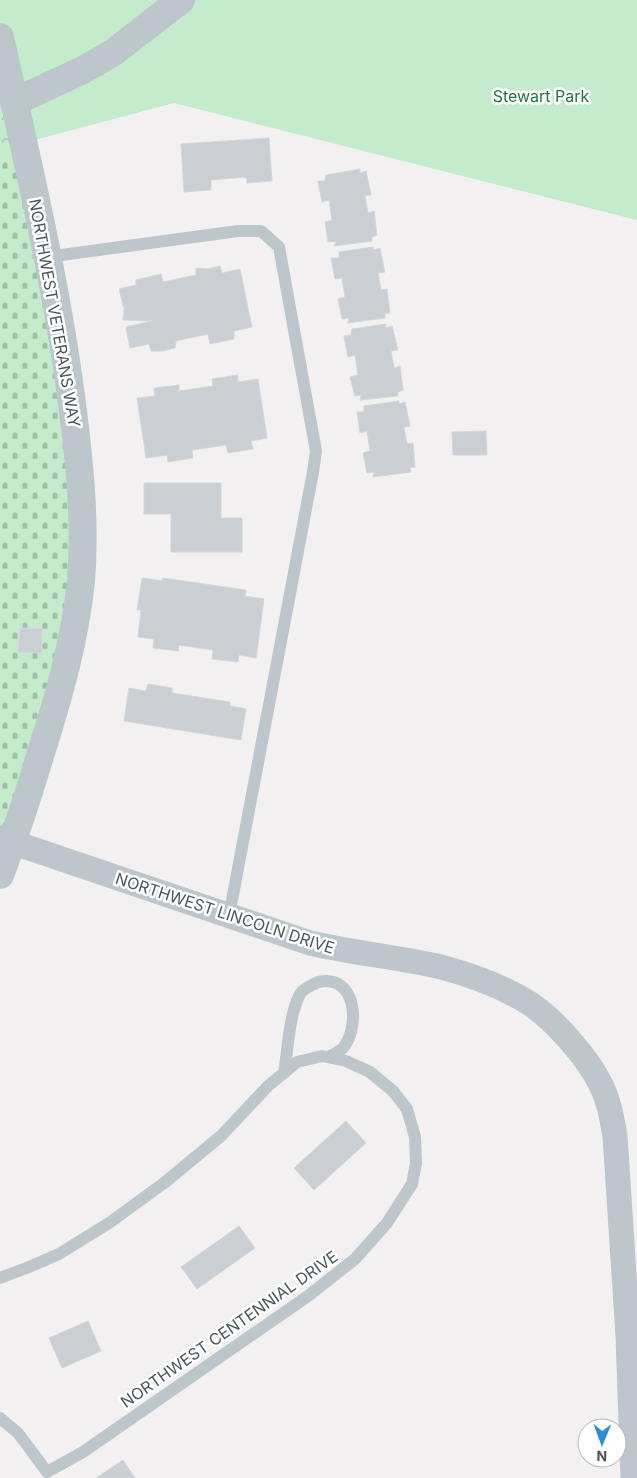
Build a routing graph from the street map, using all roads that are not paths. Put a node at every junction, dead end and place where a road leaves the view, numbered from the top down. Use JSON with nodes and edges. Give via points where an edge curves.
{"nodes":[{"id":1,"x":181,"y":0,"type":"edge"},
{"id":2,"x":0,"y":37,"type":"edge"},
{"id":3,"x":14,"y":102,"type":"junction"},
{"id":4,"x":47,"y":257,"type":"junction"},
{"id":5,"x":6,"y":840,"type":"edge"},
{"id":6,"x":0,"y":875,"type":"edge"},
{"id":7,"x":229,"y":916,"type":"junction"},
{"id":8,"x":328,"y":1057,"type":"junction"},
{"id":9,"x":284,"y":1073,"type":"junction"},
{"id":10,"x":0,"y":1278,"type":"edge"},
{"id":11,"x":0,"y":1418,"type":"edge"},
{"id":12,"x":48,"y":1475,"type":"edge"},
{"id":13,"x":633,"y":1478,"type":"edge"}],
"edges":[{"from":1,"to":3,"type":"street","via":[[114,52]]},
{"from":2,"to":3,"type":"street","name":"NORTHWEST VETERANS WAY"},
{"from":3,"to":4,"type":"street","name":"NORTHWEST VETERANS WAY"},
{"from":4,"to":5,"type":"street","name":"NORTHWEST VETERANS WAY","via":[[65,351],[75,428],[83,525],[81,578],[75,628],[56,708]]},
{"from":4,"to":7,"type":"lane","via":[[238,231],[261,231],[279,247],[316,451]]},
{"from":5,"to":6,"type":"street","name":"NORTHWEST VETERANS WAY"},
{"from":5,"to":7,"type":"street","name":"NORTHWEST LINCOLN DRIVE"},
{"from":7,"to":13,"type":"street","name":"NORTHWEST LINCOLN DRIVE","via":[[310,944],[441,968],[487,981],[530,1004],[562,1032],[588,1063],[602,1086],[616,1136]]},
{"from":8,"to":9,"type":"lane","name":"NORTHWEST CENTENNIAL DRIVE","via":[[297,1062]]},
{"from":8,"to":9,"type":"lane","via":[[341,1050],[348,1041],[353,1007],[348,992],[335,981],[319,981],[301,992],[292,1015]]},
{"from":8,"to":12,"type":"lane","name":"NORTHWEST CENTENNIAL DRIVE","via":[[346,1060],[370,1072],[393,1091],[407,1109],[415,1137],[416,1163],[412,1184],[387,1223],[355,1259],[308,1296]]},
{"from":9,"to":10,"type":"lane","name":"NORTHWEST CENTENNIAL DRIVE","via":[[221,1136],[109,1223],[59,1254]]},
{"from":11,"to":12,"type":"lane","name":"NORTHWEST CENTENNIAL DRIVE","via":[[18,1433]]}]}
